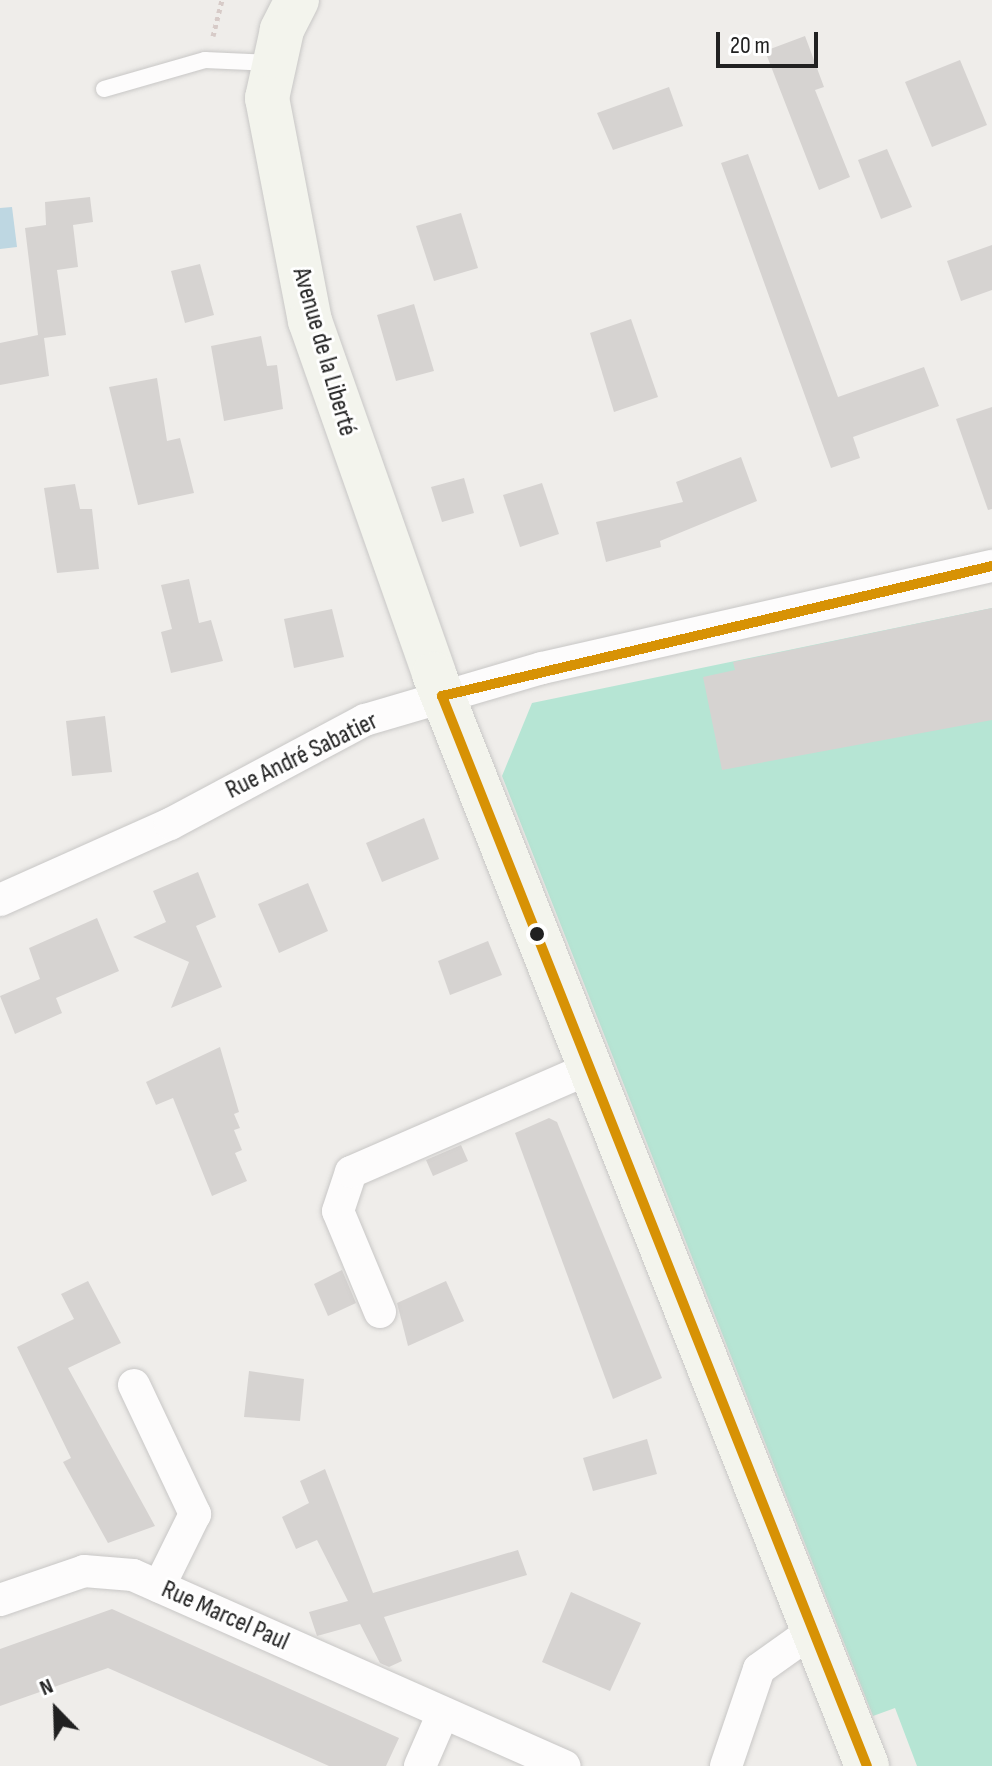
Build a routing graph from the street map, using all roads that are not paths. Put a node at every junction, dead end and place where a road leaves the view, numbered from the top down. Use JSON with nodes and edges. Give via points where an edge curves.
{"nodes":[{"id":1,"x":297,"y":0,"type":"edge"},
{"id":2,"x":272,"y":63,"type":"junction"},
{"id":3,"x":104,"y":89,"type":"dead end"},
{"id":4,"x":992,"y":566,"type":"edge"},
{"id":5,"x":442,"y":696,"type":"junction"},
{"id":6,"x":0,"y":900,"type":"edge"},
{"id":7,"x":592,"y":1067,"type":"junction"},
{"id":8,"x":380,"y":1312,"type":"dead end"},
{"id":9,"x":134,"y":1385,"type":"dead end"},
{"id":10,"x":159,"y":1587,"type":"junction"},
{"id":11,"x":0,"y":1600,"type":"edge"},
{"id":12,"x":815,"y":1629,"type":"junction"},
{"id":13,"x":443,"y":1713,"type":"junction"},
{"id":14,"x":420,"y":1766,"type":"edge"},
{"id":15,"x":565,"y":1766,"type":"edge"},
{"id":16,"x":726,"y":1766,"type":"edge"},
{"id":17,"x":867,"y":1766,"type":"edge"}],
"edges":[{"from":1,"to":2,"type":"street","name":"Avenue de la Liberté"},
{"from":2,"to":3,"type":"lane","via":[[205,60]]},
{"from":2,"to":5,"type":"street","name":"Avenue de la Liberté","via":[[270,132],[310,321]]},
{"from":4,"to":5,"type":"street","name":"Rue André Sabatier","via":[[542,668]]},
{"from":5,"to":6,"type":"street","name":"Rue André Sabatier","via":[[365,720],[170,824]]},
{"from":5,"to":7,"type":"street","name":"Avenue de la Liberté"},
{"from":7,"to":8,"type":"street","via":[[351,1172],[338,1211]]},
{"from":7,"to":12,"type":"street","name":"Avenue de la Liberté"},
{"from":9,"to":10,"type":"street","via":[[195,1514]]},
{"from":10,"to":11,"type":"street","name":"Rue Marcel Paul","via":[[133,1575],[84,1571]]},
{"from":10,"to":13,"type":"street","name":"Rue Marcel Paul"},
{"from":12,"to":16,"type":"street","via":[[759,1669]]},
{"from":12,"to":17,"type":"street","name":"Avenue de la Liberté"},
{"from":13,"to":14,"type":"street"},
{"from":13,"to":15,"type":"street","name":"Rue Marcel Paul"}]}
